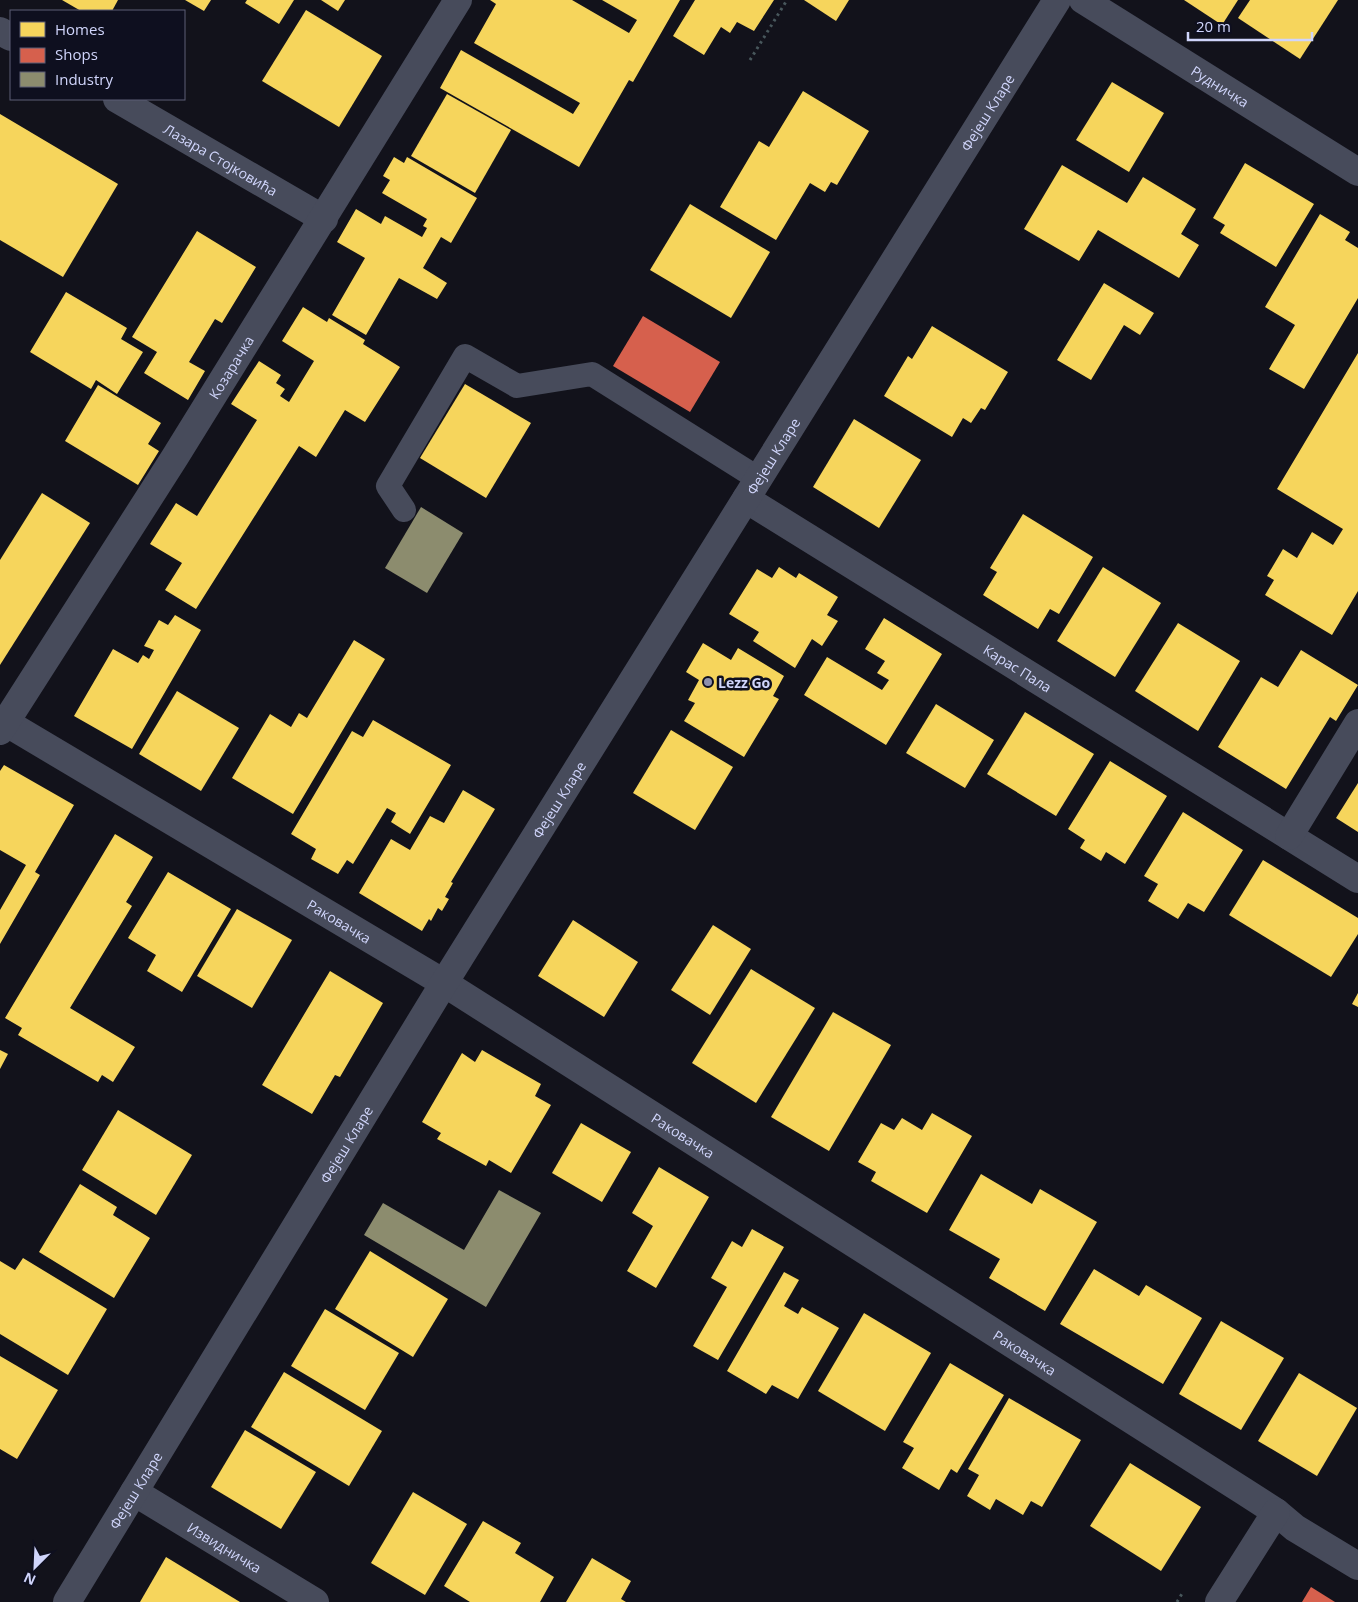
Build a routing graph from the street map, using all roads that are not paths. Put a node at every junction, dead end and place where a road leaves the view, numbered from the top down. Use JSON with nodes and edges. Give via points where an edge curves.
{"nodes":[{"id":1,"x":458,"y":0,"type":"edge"},
{"id":2,"x":1057,"y":0,"type":"edge"},
{"id":3,"x":1083,"y":0,"type":"edge"},
{"id":4,"x":119,"y":100,"type":"edge"},
{"id":5,"x":1358,"y":172,"type":"edge"},
{"id":6,"x":324,"y":219,"type":"junction"},
{"id":7,"x":752,"y":489,"type":"junction"},
{"id":8,"x":404,"y":510,"type":"dead end"},
{"id":9,"x":1358,"y":723,"type":"edge"},
{"id":10,"x":2,"y":724,"type":"edge"},
{"id":11,"x":1289,"y":836,"type":"junction"},
{"id":12,"x":1358,"y":879,"type":"edge"},
{"id":13,"x":444,"y":983,"type":"junction"},
{"id":14,"x":134,"y":1492,"type":"junction"},
{"id":15,"x":1276,"y":1512,"type":"junction"},
{"id":16,"x":1358,"y":1566,"type":"edge"},
{"id":17,"x":67,"y":1602,"type":"edge"},
{"id":18,"x":315,"y":1602,"type":"edge"},
{"id":19,"x":1219,"y":1602,"type":"edge"}],
"edges":[{"from":1,"to":6,"type":"street","name":"Козарачка"},
{"from":2,"to":7,"type":"street","name":"Фејеш Кларе"},
{"from":3,"to":5,"type":"street","name":"Рудничка"},
{"from":4,"to":6,"type":"street","name":"Лазара Стојковића"},
{"from":6,"to":10,"type":"street","name":"Козарачка"},
{"from":7,"to":8,"type":"lane","via":[[592,374],[518,386],[465,356],[388,486]]},
{"from":7,"to":11,"type":"street","name":"Карас Пала"},
{"from":7,"to":13,"type":"street","name":"Фејеш Кларе"},
{"from":9,"to":11,"type":"street"},
{"from":10,"to":13,"type":"street","name":"Раковачка"},
{"from":11,"to":12,"type":"street","name":"Карас Пала"},
{"from":13,"to":14,"type":"street","name":"Фејеш Кларе"},
{"from":13,"to":15,"type":"street","name":"Раковачка"},
{"from":14,"to":17,"type":"street","name":"Фејеш Кларе"},
{"from":14,"to":18,"type":"street","name":"Извидничка"},
{"from":15,"to":16,"type":"street","name":"Раковачка","via":[[1295,1528]]},
{"from":15,"to":19,"type":"street"}]}
